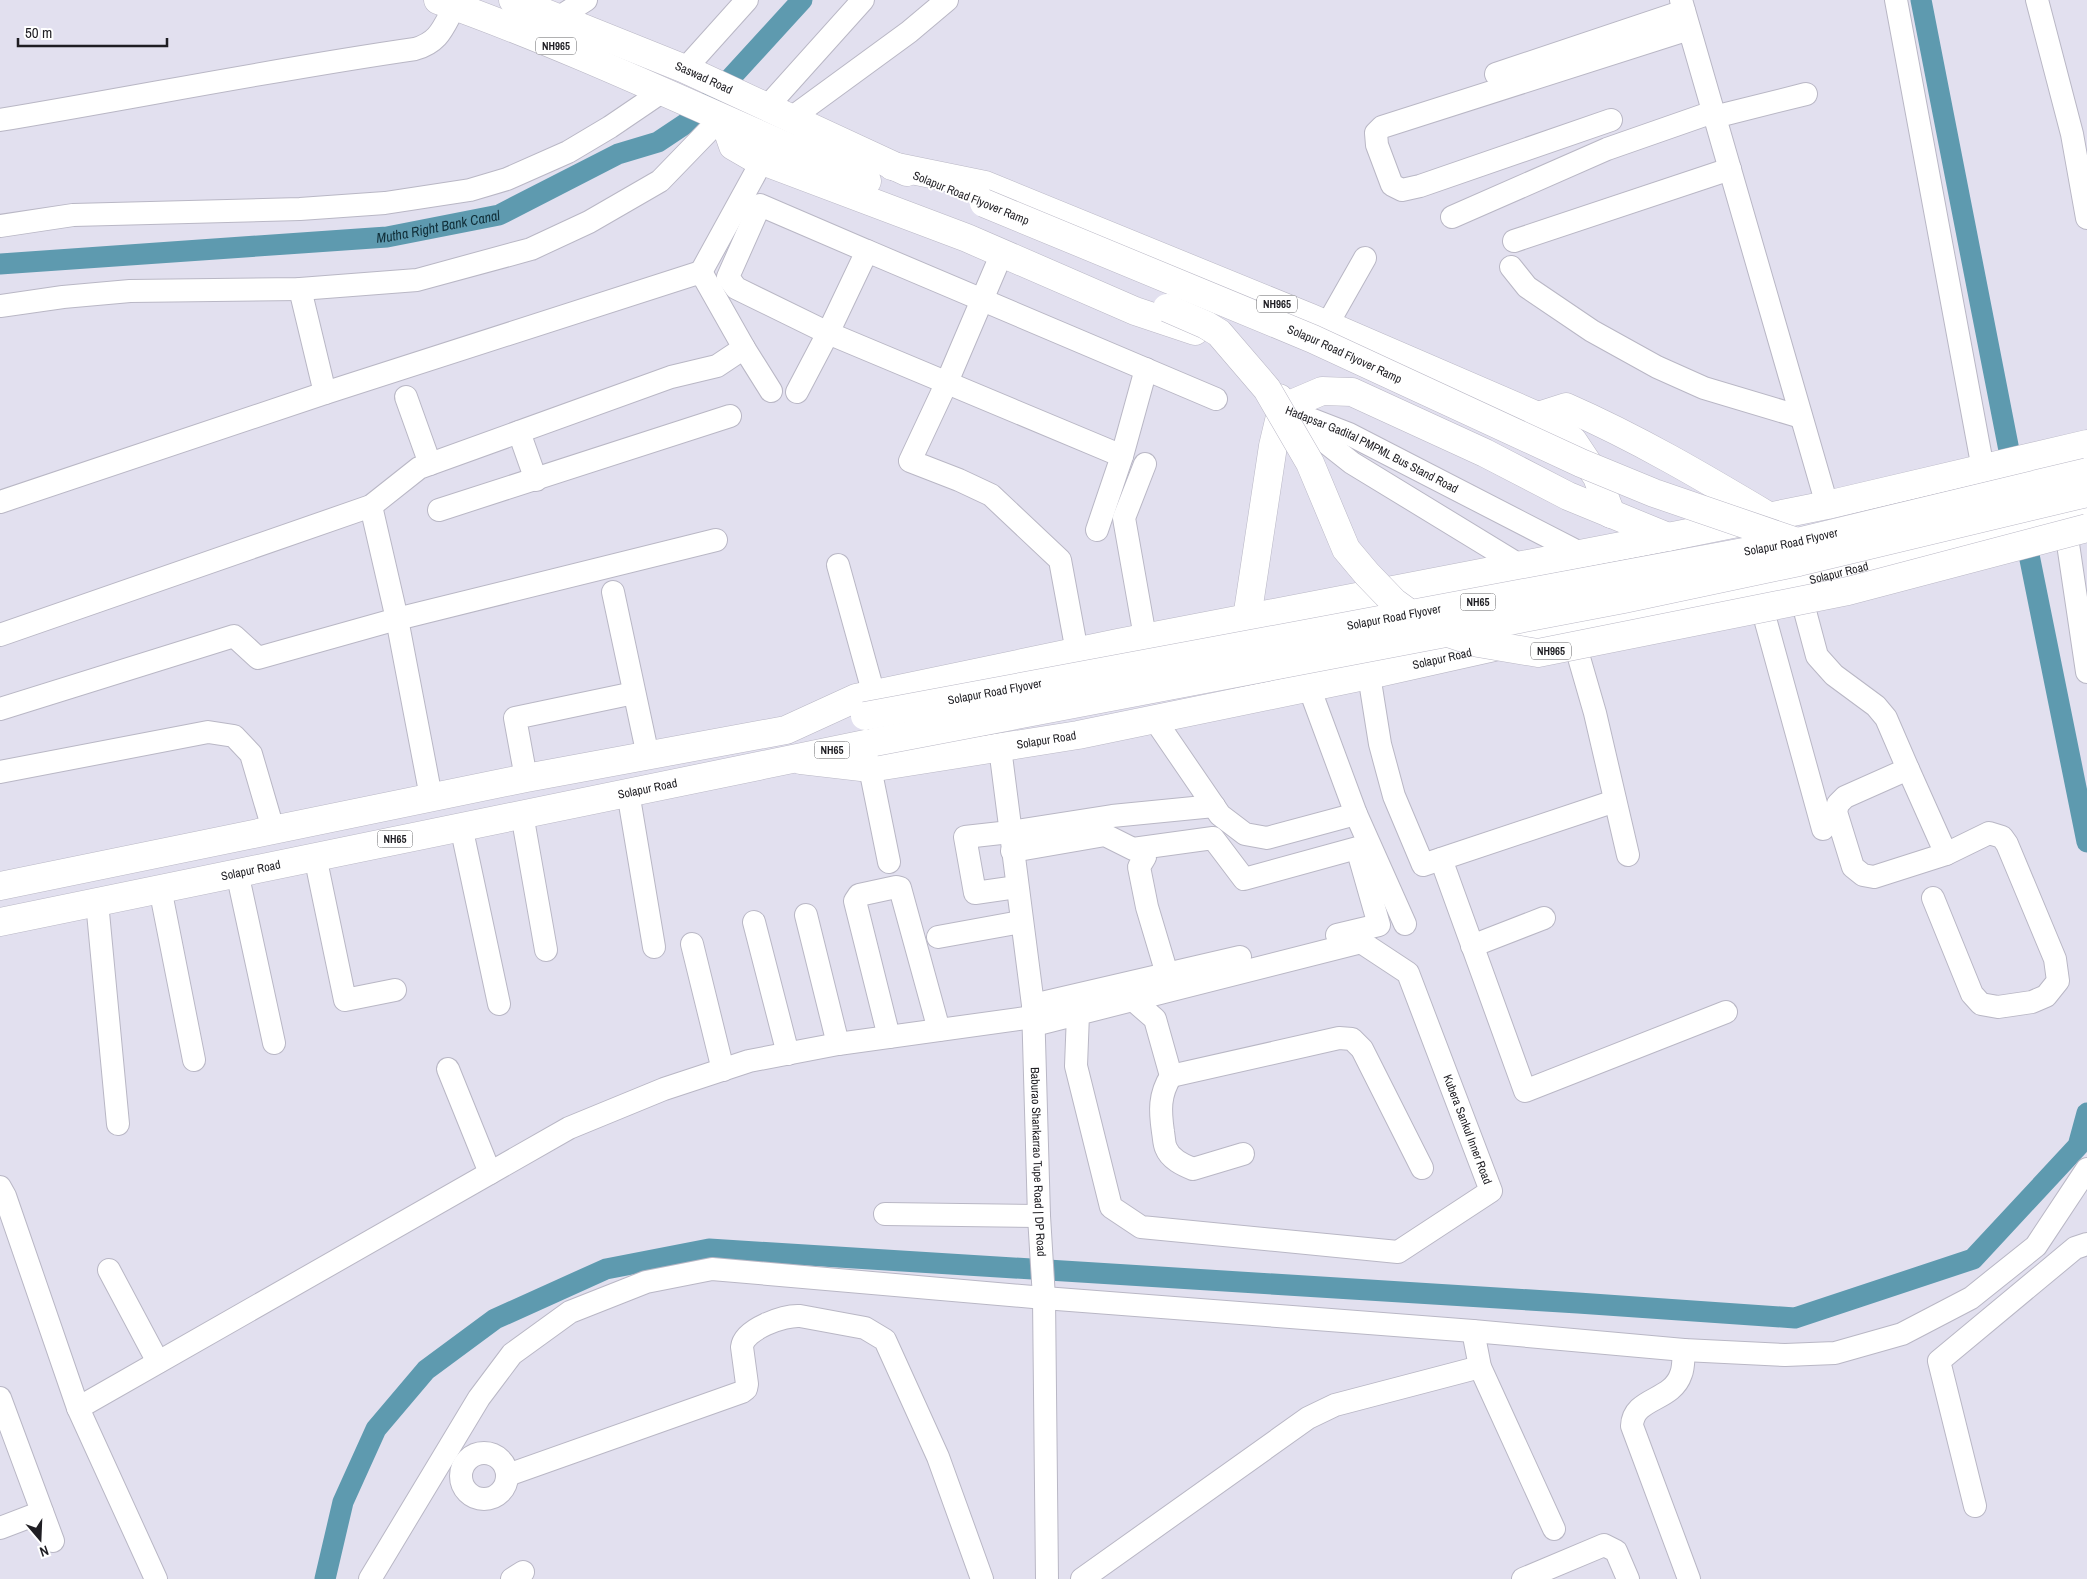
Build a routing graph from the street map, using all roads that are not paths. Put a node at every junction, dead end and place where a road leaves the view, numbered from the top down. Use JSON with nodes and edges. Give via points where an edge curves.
{"nodes":[{"id":1,"x":513,"y":0,"type":"edge"},
{"id":2,"x":586,"y":0,"type":"edge"},
{"id":3,"x":747,"y":0,"type":"edge"},
{"id":4,"x":863,"y":0,"type":"edge"},
{"id":5,"x":947,"y":0,"type":"edge"},
{"id":6,"x":1896,"y":0,"type":"edge"},
{"id":7,"x":2037,"y":0,"type":"edge"},
{"id":8,"x":446,"y":3,"type":"edge"},
{"id":9,"x":1685,"y":13,"type":"edge"},
{"id":10,"x":558,"y":18,"type":"junction"},
{"id":11,"x":688,"y":70,"type":"junction"},
{"id":12,"x":1445,"y":92,"type":"dead end"},
{"id":13,"x":668,"y":94,"type":"junction"},
{"id":14,"x":1806,"y":94,"type":"dead end"},
{"id":15,"x":755,"y":102,"type":"junction"},
{"id":16,"x":1714,"y":114,"type":"junction"},
{"id":17,"x":721,"y":118,"type":"junction"},
{"id":18,"x":790,"y":119,"type":"junction"},
{"id":19,"x":0,"y":120,"type":"edge"},
{"id":20,"x":1611,"y":120,"type":"dead end"},
{"id":21,"x":761,"y":149,"type":"junction"},
{"id":22,"x":892,"y":166,"type":"junction"},
{"id":23,"x":1730,"y":169,"type":"junction"},
{"id":24,"x":1452,"y":217,"type":"dead end"},
{"id":25,"x":2087,"y":218,"type":"edge"},
{"id":26,"x":0,"y":226,"type":"edge"},
{"id":27,"x":1514,"y":241,"type":"dead end"},
{"id":28,"x":867,"y":250,"type":"junction"},
{"id":29,"x":1002,"y":253,"type":"junction"},
{"id":30,"x":1365,"y":258,"type":"dead end"},
{"id":31,"x":1511,"y":267,"type":"dead end"},
{"id":32,"x":701,"y":272,"type":"junction"},
{"id":33,"x":300,"y":289,"type":"junction"},
{"id":34,"x":982,"y":299,"type":"junction"},
{"id":35,"x":0,"y":306,"type":"edge"},
{"id":36,"x":1327,"y":325,"type":"junction"},
{"id":37,"x":828,"y":333,"type":"junction"},
{"id":38,"x":744,"y":348,"type":"junction"},
{"id":39,"x":1146,"y":370,"type":"junction"},
{"id":40,"x":947,"y":382,"type":"junction"},
{"id":41,"x":771,"y":390,"type":"dead end"},
{"id":42,"x":797,"y":392,"type":"dead end"},
{"id":43,"x":325,"y":393,"type":"junction"},
{"id":44,"x":406,"y":397,"type":"dead end"},
{"id":45,"x":1216,"y":399,"type":"dead end"},
{"id":46,"x":1282,"y":408,"type":"junction"},
{"id":47,"x":730,"y":416,"type":"dead end"},
{"id":48,"x":1538,"y":416,"type":"junction"},
{"id":49,"x":1801,"y":417,"type":"junction"},
{"id":50,"x":519,"y":432,"type":"junction"},
{"id":51,"x":2087,"y":444,"type":"edge"},
{"id":52,"x":2055,"y":452,"type":"junction"},
{"id":53,"x":1122,"y":456,"type":"junction"},
{"id":54,"x":430,"y":464,"type":"junction"},
{"id":55,"x":1145,"y":464,"type":"dead end"},
{"id":56,"x":1990,"y":468,"type":"junction"},
{"id":57,"x":2087,"y":472,"type":"edge"},
{"id":58,"x":536,"y":480,"type":"junction"},
{"id":59,"x":0,"y":502,"type":"edge"},
{"id":60,"x":371,"y":506,"type":"junction"},
{"id":61,"x":1827,"y":506,"type":"junction"},
{"id":62,"x":439,"y":510,"type":"dead end"},
{"id":63,"x":1611,"y":514,"type":"junction"},
{"id":64,"x":2077,"y":516,"type":"edge"},
{"id":65,"x":1770,"y":517,"type":"junction"},
{"id":66,"x":1097,"y":530,"type":"dead end"},
{"id":67,"x":1668,"y":537,"type":"junction"},
{"id":68,"x":716,"y":540,"type":"dead end"},
{"id":69,"x":1797,"y":542,"type":"junction"},
{"id":70,"x":1582,"y":554,"type":"junction"},
{"id":71,"x":838,"y":565,"type":"dead end"},
{"id":72,"x":1521,"y":566,"type":"junction"},
{"id":73,"x":1798,"y":584,"type":"junction"},
{"id":74,"x":613,"y":592,"type":"dead end"},
{"id":75,"x":1758,"y":593,"type":"junction"},
{"id":76,"x":1679,"y":609,"type":"junction"},
{"id":77,"x":1246,"y":618,"type":"junction"},
{"id":78,"x":397,"y":619,"type":"junction"},
{"id":79,"x":1571,"y":630,"type":"junction"},
{"id":80,"x":0,"y":635,"type":"edge"},
{"id":81,"x":1145,"y":638,"type":"junction"},
{"id":82,"x":1077,"y":652,"type":"junction"},
{"id":83,"x":2087,"y":672,"type":"edge"},
{"id":84,"x":1369,"y":675,"type":"junction"},
{"id":85,"x":1309,"y":687,"type":"junction"},
{"id":86,"x":634,"y":693,"type":"junction"},
{"id":87,"x":870,"y":705,"type":"junction"},
{"id":88,"x":0,"y":709,"type":"edge"},
{"id":89,"x":1155,"y":720,"type":"junction"},
{"id":90,"x":1000,"y":748,"type":"junction"},
{"id":91,"x":648,"y":756,"type":"junction"},
{"id":92,"x":790,"y":758,"type":"junction"},
{"id":93,"x":870,"y":768,"type":"junction"},
{"id":94,"x":1908,"y":768,"type":"junction"},
{"id":95,"x":0,"y":772,"type":"edge"},
{"id":96,"x":526,"y":778,"type":"junction"},
{"id":97,"x":628,"y":792,"type":"junction"},
{"id":98,"x":431,"y":797,"type":"junction"},
{"id":99,"x":1615,"y":801,"type":"junction"},
{"id":100,"x":1214,"y":806,"type":"junction"},
{"id":101,"x":522,"y":814,"type":"junction"},
{"id":102,"x":1356,"y":814,"type":"junction"},
{"id":103,"x":461,"y":826,"type":"junction"},
{"id":104,"x":273,"y":829,"type":"junction"},
{"id":105,"x":1823,"y":829,"type":"dead end"},
{"id":106,"x":1011,"y":842,"type":"junction"},
{"id":107,"x":1946,"y":854,"type":"junction"},
{"id":108,"x":1628,"y":855,"type":"dead end"},
{"id":109,"x":314,"y":856,"type":"junction"},
{"id":110,"x":1145,"y":857,"type":"dead end"},
{"id":111,"x":1441,"y":859,"type":"junction"},
{"id":112,"x":889,"y":862,"type":"dead end"},
{"id":113,"x":237,"y":872,"type":"junction"},
{"id":114,"x":0,"y":886,"type":"edge"},
{"id":115,"x":1017,"y":887,"type":"junction"},
{"id":116,"x":160,"y":888,"type":"junction"},
{"id":117,"x":1933,"y":898,"type":"dead end"},
{"id":118,"x":97,"y":902,"type":"junction"},
{"id":119,"x":806,"y":914,"type":"dead end"},
{"id":120,"x":1544,"y":918,"type":"dead end"},
{"id":121,"x":0,"y":922,"type":"edge"},
{"id":122,"x":754,"y":922,"type":"dead end"},
{"id":123,"x":1021,"y":922,"type":"junction"},
{"id":124,"x":1405,"y":924,"type":"dead end"},
{"id":125,"x":938,"y":937,"type":"dead end"},
{"id":126,"x":692,"y":944,"type":"dead end"},
{"id":127,"x":1472,"y":946,"type":"junction"},
{"id":128,"x":654,"y":947,"type":"dead end"},
{"id":129,"x":546,"y":950,"type":"dead end"},
{"id":130,"x":1167,"y":974,"type":"junction"},
{"id":131,"x":395,"y":990,"type":"dead end"},
{"id":132,"x":1132,"y":999,"type":"junction"},
{"id":133,"x":499,"y":1004,"type":"dead end"},
{"id":134,"x":1726,"y":1012,"type":"dead end"},
{"id":135,"x":1078,"y":1014,"type":"junction"},
{"id":136,"x":1033,"y":1016,"type":"junction"},
{"id":137,"x":939,"y":1030,"type":"junction"},
{"id":138,"x":889,"y":1037,"type":"junction"},
{"id":139,"x":274,"y":1043,"type":"dead end"},
{"id":140,"x":838,"y":1044,"type":"junction"},
{"id":141,"x":788,"y":1054,"type":"junction"},
{"id":142,"x":194,"y":1060,"type":"dead end"},
{"id":143,"x":448,"y":1069,"type":"dead end"},
{"id":144,"x":723,"y":1070,"type":"junction"},
{"id":145,"x":1172,"y":1076,"type":"junction"},
{"id":146,"x":118,"y":1124,"type":"dead end"},
{"id":147,"x":1243,"y":1154,"type":"dead end"},
{"id":148,"x":1422,"y":1168,"type":"dead end"},
{"id":149,"x":2087,"y":1169,"type":"edge"},
{"id":150,"x":490,"y":1173,"type":"junction"},
{"id":151,"x":0,"y":1187,"type":"edge"},
{"id":152,"x":885,"y":1214,"type":"dead end"},
{"id":153,"x":1040,"y":1216,"type":"junction"},
{"id":154,"x":2087,"y":1244,"type":"edge"},
{"id":155,"x":109,"y":1270,"type":"dead end"},
{"id":156,"x":1044,"y":1291,"type":"junction"},
{"id":157,"x":1473,"y":1331,"type":"junction"},
{"id":158,"x":1684,"y":1350,"type":"junction"},
{"id":159,"x":158,"y":1362,"type":"junction"},
{"id":160,"x":1480,"y":1366,"type":"junction"},
{"id":161,"x":0,"y":1398,"type":"edge"},
{"id":162,"x":78,"y":1408,"type":"junction"},
{"id":163,"x":508,"y":1475,"type":"dead end"},
{"id":164,"x":1975,"y":1506,"type":"dead end"},
{"id":165,"x":42,"y":1512,"type":"junction"},
{"id":166,"x":0,"y":1528,"type":"edge"},
{"id":167,"x":1554,"y":1529,"type":"dead end"},
{"id":168,"x":53,"y":1541,"type":"dead end"},
{"id":169,"x":156,"y":1579,"type":"edge"},
{"id":170,"x":370,"y":1579,"type":"edge"},
{"id":171,"x":982,"y":1579,"type":"edge"},
{"id":172,"x":1047,"y":1579,"type":"edge"},
{"id":173,"x":1082,"y":1579,"type":"edge"},
{"id":174,"x":1523,"y":1579,"type":"edge"},
{"id":175,"x":1628,"y":1579,"type":"edge"},
{"id":176,"x":1689,"y":1579,"type":"edge"}],
"edges":[{"from":1,"to":10,"type":"main road","name":"Saswad Road","number":"NH965"},
{"from":2,"to":10,"type":"street"},
{"from":3,"to":11,"type":"street"},
{"from":4,"to":15,"type":"street"},
{"from":5,"to":18,"type":"street","via":[[909,32]]},
{"from":6,"to":56,"type":"street"},
{"from":7,"to":25,"type":"street","via":[[2072,134]]},
{"from":8,"to":13,"type":"main road","number":"NH965","via":[[515,28]]},
{"from":8,"to":19,"type":"street","via":[[438,37],[415,49]]},
{"from":9,"to":12,"type":"street"},
{"from":9,"to":16,"type":"street"},
{"from":9,"to":20,"type":"street","via":[[1382,127],[1376,132],[1377,145],[1392,185],[1402,190]]},
{"from":10,"to":11,"type":"main road","name":"Saswad Road","number":"NH965"},
{"from":11,"to":15,"type":"main road","name":"Saswad Road","number":"NH965"},
{"from":13,"to":17,"type":"main road","number":"NH965"},
{"from":13,"to":26,"type":"street","via":[[568,152],[507,179],[470,190],[385,203],[300,209],[73,215]]},
{"from":14,"to":16,"type":"street"},
{"from":15,"to":18,"type":"main road","name":"Saswad Road","number":"NH965"},
{"from":16,"to":23,"type":"street"},
{"from":16,"to":24,"type":"street","via":[[1607,149]]},
{"from":17,"to":21,"type":"main road","number":"NH965","via":[[734,146],[742,153]]},
{"from":17,"to":33,"type":"street","via":[[660,181],[589,222],[531,249],[417,280]]},
{"from":18,"to":22,"type":"main road","name":"Saswad Road","number":"NH965"},
{"from":21,"to":29,"type":"main road","number":"NH965"},
{"from":21,"to":32,"type":"street"},
{"from":21,"to":64,"type":"main road","number":"NH965","bridge":true,"via":[[1219,333],[1267,389],[1310,463],[1346,549],[1394,602],[1427,626],[1478,643],[1538,653],[1848,591]]},
{"from":22,"to":36,"type":"main road","number":"NH965","via":[[985,185]]},
{"from":22,"to":69,"type":"main road","name":"Solapur Road Flyover Ramp","number":"NH965","bridge":true,"via":[[1313,338],[1581,463],[1654,493]]},
{"from":23,"to":27,"type":"street"},
{"from":23,"to":49,"type":"street"},
{"from":28,"to":34,"type":"street"},
{"from":28,"to":37,"type":"street"},
{"from":28,"to":37,"type":"street","via":[[760,206],[728,277],[736,288]]},
{"from":29,"to":34,"type":"street"},
{"from":29,"to":46,"type":"main road","number":"NH965","via":[[1135,311],[1178,325],[1248,358],[1274,384]]},
{"from":30,"to":36,"type":"street"},
{"from":31,"to":49,"type":"street","via":[[1535,292],[1592,331],[1657,367],[1704,388]]},
{"from":32,"to":38,"type":"street"},
{"from":32,"to":43,"type":"street"},
{"from":33,"to":35,"type":"street","via":[[130,291]]},
{"from":33,"to":43,"type":"street"},
{"from":34,"to":39,"type":"street"},
{"from":34,"to":40,"type":"street"},
{"from":36,"to":48,"type":"main road","number":"NH965"},
{"from":37,"to":40,"type":"street"},
{"from":37,"to":42,"type":"street"},
{"from":38,"to":41,"type":"street"},
{"from":38,"to":50,"type":"street","via":[[717,366],[671,377]]},
{"from":39,"to":45,"type":"street"},
{"from":39,"to":53,"type":"street"},
{"from":40,"to":53,"type":"street"},
{"from":40,"to":82,"type":"street","via":[[910,461],[991,494],[1060,560]]},
{"from":43,"to":59,"type":"street"},
{"from":44,"to":54,"type":"street"},
{"from":46,"to":63,"type":"main road","via":[[1322,392],[1352,392]]},
{"from":46,"to":70,"type":"street","name":"Hadapsar Gadital PMPML Bus Stand Road","via":[[1349,434]]},
{"from":46,"to":72,"type":"street","name":"Hadapsar Gadital PMPML Bus Stand Road","via":[[1352,463]]},
{"from":46,"to":77,"type":"main road"},
{"from":47,"to":58,"type":"street"},
{"from":48,"to":63,"type":"main road","number":"NH965","via":[[1573,441],[1597,477]]},
{"from":48,"to":65,"type":"main road","via":[[1566,407],[1613,428],[1706,478]]},
{"from":49,"to":61,"type":"street"},
{"from":50,"to":54,"type":"street"},
{"from":50,"to":58,"type":"street"},
{"from":51,"to":52,"type":"main road"},
{"from":52,"to":56,"type":"main road"},
{"from":52,"to":64,"type":"street"},
{"from":53,"to":66,"type":"street"},
{"from":54,"to":60,"type":"street","via":[[419,468]]},
{"from":55,"to":81,"type":"street","via":[[1124,518]]},
{"from":56,"to":61,"type":"main road"},
{"from":57,"to":69,"type":"main road","name":"Solapur Road Flyover","number":"NH65","bridge":true},
{"from":58,"to":62,"type":"street"},
{"from":60,"to":78,"type":"street"},
{"from":60,"to":80,"type":"street"},
{"from":61,"to":65,"type":"main road"},
{"from":63,"to":67,"type":"main road"},
{"from":64,"to":73,"type":"main road","name":"Solapur Road"},
{"from":64,"to":83,"type":"street"},
{"from":64,"to":92,"type":"main road","name":"Solapur Road Flyover","number":"NH65","bridge":true,"via":[[1799,562],[1634,597]]},
{"from":65,"to":67,"type":"main road"},
{"from":67,"to":70,"type":"main road"},
{"from":67,"to":76,"type":"main road"},
{"from":68,"to":78,"type":"street"},
{"from":69,"to":87,"type":"main road","name":"Solapur Road Flyover","number":"NH65","bridge":true},
{"from":70,"to":72,"type":"main road"},
{"from":71,"to":87,"type":"street"},
{"from":72,"to":77,"type":"main road"},
{"from":73,"to":75,"type":"main road","name":"Solapur Road"},
{"from":73,"to":94,"type":"street","via":[[1817,656],[1834,675],[1876,706],[1886,718]]},
{"from":74,"to":86,"type":"street"},
{"from":75,"to":76,"type":"main road","name":"Solapur Road"},
{"from":75,"to":105,"type":"street"},
{"from":76,"to":79,"type":"main road","name":"Solapur Road"},
{"from":77,"to":81,"type":"main road"},
{"from":78,"to":88,"type":"street","via":[[258,658],[234,636]]},
{"from":78,"to":98,"type":"street"},
{"from":79,"to":84,"type":"main road","name":"Solapur Road"},
{"from":79,"to":99,"type":"street","via":[[1595,713]]},
{"from":81,"to":82,"type":"main road"},
{"from":82,"to":87,"type":"main road"},
{"from":84,"to":85,"type":"main road","name":"Solapur Road"},
{"from":84,"to":111,"type":"street","via":[[1380,744],[1394,796],[1423,865]]},
{"from":85,"to":89,"type":"main road","name":"Solapur Road"},
{"from":85,"to":102,"type":"street"},
{"from":86,"to":91,"type":"street"},
{"from":86,"to":96,"type":"street","via":[[515,718]]},
{"from":87,"to":91,"type":"main road","name":"Solapur Road Flyover","number":"NH65","via":[[786,730]]},
{"from":89,"to":90,"type":"main road","name":"Solapur Road"},
{"from":89,"to":100,"type":"street"},
{"from":90,"to":93,"type":"main road","name":"Solapur Road"},
{"from":90,"to":106,"type":"street","name":"Baburao Shankarrao Tupe Road | DP Road"},
{"from":91,"to":96,"type":"main road","number":"NH65"},
{"from":92,"to":93,"type":"main road","name":"Solapur Road"},
{"from":92,"to":97,"type":"main road","name":"Solapur Road","number":"NH65"},
{"from":93,"to":112,"type":"street"},
{"from":94,"to":107,"type":"street"},
{"from":94,"to":107,"type":"street","via":[[1846,797],[1838,804],[1836,812],[1853,867],[1863,875],[1874,877]]},
{"from":95,"to":104,"type":"street","via":[[208,732],[234,736],[251,754]]},
{"from":96,"to":98,"type":"main road","number":"NH65"},
{"from":97,"to":101,"type":"main road","name":"Solapur Road","number":"NH65"},
{"from":97,"to":128,"type":"street"},
{"from":98,"to":104,"type":"main road","number":"NH65"},
{"from":99,"to":108,"type":"street"},
{"from":99,"to":111,"type":"street"},
{"from":100,"to":102,"type":"street","via":[[1220,815],[1245,834],[1268,838]]},
{"from":100,"to":106,"type":"street","via":[[1112,816]]},
{"from":101,"to":103,"type":"main road","name":"Solapur Road","number":"NH65"},
{"from":101,"to":129,"type":"street"},
{"from":102,"to":124,"type":"street"},
{"from":103,"to":109,"type":"main road","name":"Solapur Road","number":"NH65"},
{"from":103,"to":133,"type":"street"},
{"from":104,"to":114,"type":"main road","number":"NH65"},
{"from":106,"to":115,"type":"street","name":"Baburao Shankarrao Tupe Road | DP Road"},
{"from":106,"to":115,"type":"street","via":[[966,837],[975,893]]},
{"from":106,"to":130,"type":"street","via":[[1106,835],[1133,849],[1213,838],[1244,879],[1357,848],[1380,925]]},
{"from":107,"to":117,"type":"street","via":[[1990,833],[2002,836],[2055,959],[2058,981],[2046,996],[2032,1002],[1998,1007],[1982,1004],[1972,994]]},
{"from":109,"to":113,"type":"main road","name":"Solapur Road","number":"NH65"},
{"from":109,"to":131,"type":"street","via":[[344,1000]]},
{"from":110,"to":130,"type":"street","via":[[1139,866],[1146,907]]},
{"from":111,"to":127,"type":"street"},
{"from":113,"to":116,"type":"main road","name":"Solapur Road","number":"NH65"},
{"from":113,"to":139,"type":"street"},
{"from":115,"to":123,"type":"street","name":"Baburao Shankarrao Tupe Road | DP Road"},
{"from":116,"to":118,"type":"main road","name":"Solapur Road","number":"NH65"},
{"from":116,"to":142,"type":"street"},
{"from":118,"to":121,"type":"main road","name":"Solapur Road","number":"NH65"},
{"from":118,"to":146,"type":"street"},
{"from":119,"to":140,"type":"street"},
{"from":120,"to":127,"type":"street"},
{"from":122,"to":141,"type":"street"},
{"from":123,"to":125,"type":"street"},
{"from":123,"to":136,"type":"street","name":"Baburao Shankarrao Tupe Road | DP Road"},
{"from":126,"to":144,"type":"street"},
{"from":127,"to":134,"type":"street","via":[[1525,1091]]},
{"from":130,"to":136,"type":"street"},
{"from":132,"to":135,"type":"street","name":"Kubera Sankul Inner Road"},
{"from":132,"to":135,"type":"street","name":"Kubera Sankul Inner Road","via":[[1361,942],[1408,973],[1491,1191],[1398,1252],[1141,1226],[1111,1207],[1076,1066]]},
{"from":132,"to":145,"type":"street","via":[[1155,1019]]},
{"from":135,"to":136,"type":"street","name":"Kubera Sankul Inner Road"},
{"from":136,"to":137,"type":"street"},
{"from":136,"to":153,"type":"street","name":"Baburao Shankarrao Tupe Road | DP Road"},
{"from":137,"to":138,"type":"street"},
{"from":137,"to":138,"type":"street","via":[[900,888],[896,887],[859,895],[855,900]]},
{"from":138,"to":140,"type":"street"},
{"from":140,"to":141,"type":"street"},
{"from":141,"to":144,"type":"street","via":[[749,1061]]},
{"from":143,"to":150,"type":"street"},
{"from":144,"to":150,"type":"street","via":[[664,1089],[569,1128]]},
{"from":145,"to":147,"type":"street","via":[[1164,1087],[1161,1115],[1166,1149],[1175,1160],[1193,1169]]},
{"from":145,"to":148,"type":"street","via":[[1339,1038],[1352,1039],[1362,1049]]},
{"from":149,"to":158,"type":"street","via":[[2036,1246],[1971,1298],[1902,1334],[1835,1353],[1785,1355]]},
{"from":150,"to":159,"type":"street"},
{"from":151,"to":162,"type":"street"},
{"from":152,"to":153,"type":"street"},
{"from":153,"to":156,"type":"street","name":"Baburao Shankarrao Tupe Road | DP Road"},
{"from":154,"to":164,"type":"street","via":[[2075,1248],[1939,1361]]},
{"from":155,"to":159,"type":"street"},
{"from":156,"to":157,"type":"street"},
{"from":156,"to":170,"type":"street","via":[[712,1269],[646,1282],[570,1312],[512,1354],[479,1398]]},
{"from":156,"to":172,"type":"street","name":"Baburao Shankarrao Tupe Road | DP Road"},
{"from":157,"to":158,"type":"street"},
{"from":157,"to":160,"type":"street"},
{"from":158,"to":176,"type":"street","via":[[1682,1373],[1677,1382],[1668,1393],[1638,1408],[1632,1426]]},
{"from":159,"to":162,"type":"street"},
{"from":160,"to":167,"type":"street"},
{"from":160,"to":173,"type":"street","via":[[1335,1405],[1308,1418]]},
{"from":161,"to":165,"type":"street"},
{"from":162,"to":169,"type":"street"},
{"from":163,"to":171,"type":"street","via":[[742,1392],[747,1384],[743,1341],[778,1319],[800,1316],[865,1328],[885,1340],[938,1457]]},
{"from":165,"to":166,"type":"street"},
{"from":165,"to":168,"type":"street"},
{"from":174,"to":175,"type":"street","via":[[1604,1545],[1616,1551]]}]}
